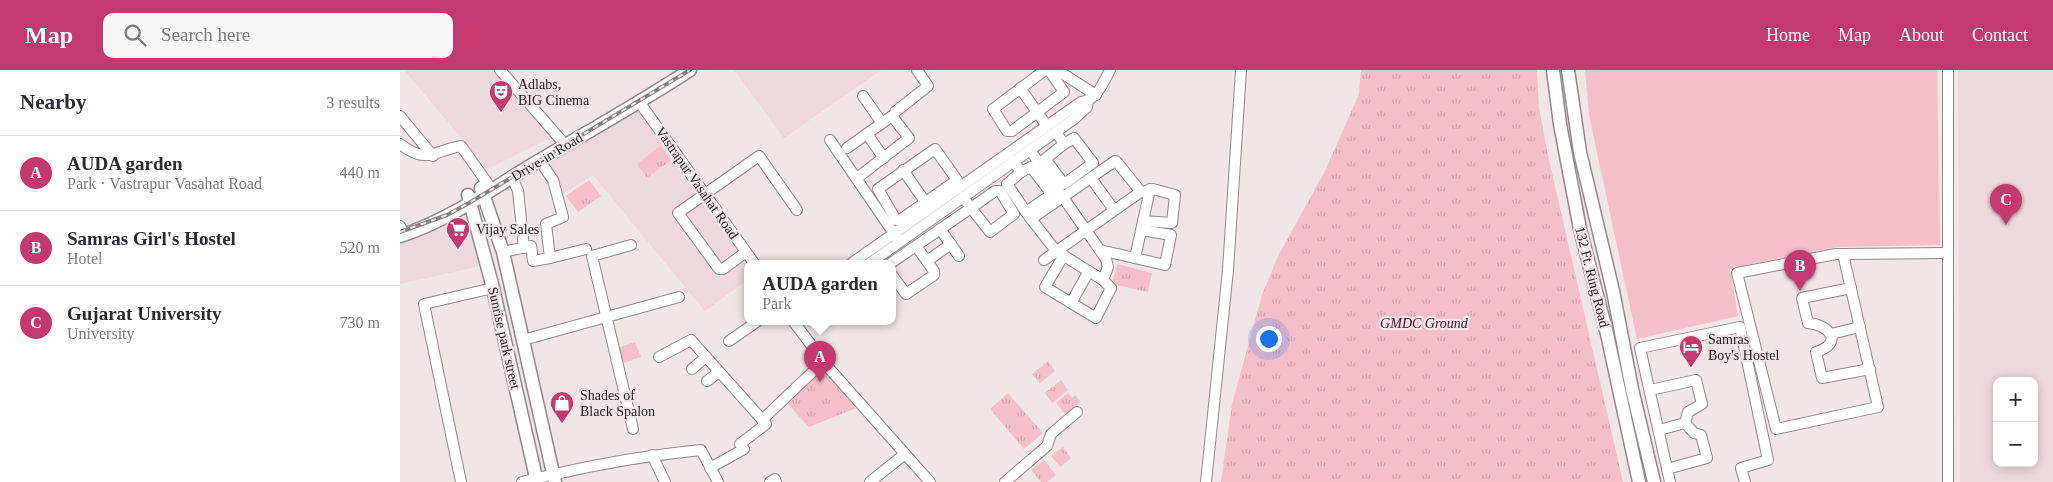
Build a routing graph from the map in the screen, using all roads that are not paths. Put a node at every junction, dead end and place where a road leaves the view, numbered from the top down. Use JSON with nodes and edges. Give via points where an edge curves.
{"nodes":[{"id":1,"x":500,"y":70,"type":"edge"},
{"id":2,"x":676,"y":70,"type":"edge"},
{"id":3,"x":690,"y":70,"type":"edge"},
{"id":4,"x":917,"y":70,"type":"edge"},
{"id":5,"x":1032,"y":70,"type":"edge"},
{"id":6,"x":1045,"y":70,"type":"edge"},
{"id":7,"x":1049,"y":70,"type":"edge"},
{"id":8,"x":1057,"y":70,"type":"edge"},
{"id":9,"x":1110,"y":70,"type":"edge"},
{"id":10,"x":1241,"y":70,"type":"edge"},
{"id":11,"x":1553,"y":70,"type":"edge"},
{"id":12,"x":1568,"y":70,"type":"edge"},
{"id":13,"x":1948,"y":70,"type":"edge"},
{"id":14,"x":1022,"y":86,"type":"junction"},
{"id":15,"x":863,"y":96,"type":"dead end"},
{"id":16,"x":1092,"y":98,"type":"junction"},
{"id":17,"x":640,"y":103,"type":"junction"},
{"id":18,"x":894,"y":112,"type":"dead end"},
{"id":19,"x":1037,"y":112,"type":"junction"},
{"id":20,"x":400,"y":116,"type":"edge"},
{"id":21,"x":882,"y":123,"type":"junction"},
{"id":22,"x":1052,"y":129,"type":"junction"},
{"id":23,"x":867,"y":134,"type":"junction"},
{"id":24,"x":561,"y":140,"type":"junction"},
{"id":25,"x":830,"y":140,"type":"dead end"},
{"id":26,"x":400,"y":144,"type":"edge"},
{"id":27,"x":1064,"y":144,"type":"junction"},
{"id":28,"x":847,"y":148,"type":"dead end"},
{"id":29,"x":1030,"y":150,"type":"junction"},
{"id":30,"x":432,"y":156,"type":"junction"},
{"id":31,"x":884,"y":158,"type":"junction"},
{"id":32,"x":540,"y":161,"type":"junction"},
{"id":33,"x":1014,"y":161,"type":"junction"},
{"id":34,"x":1093,"y":163,"type":"junction"},
{"id":35,"x":1106,"y":167,"type":"junction"},
{"id":36,"x":903,"y":170,"type":"junction"},
{"id":37,"x":1021,"y":172,"type":"junction"},
{"id":38,"x":512,"y":177,"type":"junction"},
{"id":39,"x":857,"y":178,"type":"junction"},
{"id":40,"x":1091,"y":178,"type":"junction"},
{"id":41,"x":485,"y":189,"type":"junction"},
{"id":42,"x":957,"y":190,"type":"junction"},
{"id":43,"x":1146,"y":191,"type":"junction"},
{"id":44,"x":704,"y":193,"type":"junction"},
{"id":45,"x":1058,"y":197,"type":"junction"},
{"id":46,"x":469,"y":198,"type":"junction"},
{"id":47,"x":928,"y":206,"type":"junction"},
{"id":48,"x":797,"y":210,"type":"dead end"},
{"id":49,"x":1114,"y":210,"type":"junction"},
{"id":50,"x":1028,"y":216,"type":"junction"},
{"id":51,"x":1142,"y":225,"type":"junction"},
{"id":52,"x":940,"y":229,"type":"junction"},
{"id":53,"x":1086,"y":229,"type":"junction"},
{"id":54,"x":400,"y":230,"type":"edge"},
{"id":55,"x":897,"y":238,"type":"junction"},
{"id":56,"x":951,"y":244,"type":"junction"},
{"id":57,"x":631,"y":245,"type":"dead end"},
{"id":58,"x":916,"y":246,"type":"junction"},
{"id":59,"x":524,"y":248,"type":"junction"},
{"id":60,"x":586,"y":249,"type":"dead end"},
{"id":61,"x":1100,"y":250,"type":"junction"},
{"id":62,"x":502,"y":252,"type":"junction"},
{"id":63,"x":746,"y":252,"type":"junction"},
{"id":64,"x":1060,"y":253,"type":"junction"},
{"id":65,"x":1948,"y":253,"type":"junction"},
{"id":66,"x":1844,"y":254,"type":"junction"},
{"id":67,"x":960,"y":256,"type":"dead end"},
{"id":68,"x":550,"y":258,"type":"junction"},
{"id":69,"x":1135,"y":258,"type":"junction"},
{"id":70,"x":752,"y":260,"type":"edge"},
{"id":71,"x":857,"y":260,"type":"edge"},
{"id":72,"x":873,"y":260,"type":"edge"},
{"id":73,"x":895,"y":260,"type":"edge"},
{"id":74,"x":1044,"y":260,"type":"dead end"},
{"id":75,"x":927,"y":261,"type":"junction"},
{"id":76,"x":1089,"y":271,"type":"junction"},
{"id":77,"x":1103,"y":280,"type":"junction"},
{"id":78,"x":896,"y":281,"type":"edge"},
{"id":79,"x":493,"y":288,"type":"junction"},
{"id":80,"x":1851,"y":288,"type":"junction"},
{"id":81,"x":679,"y":296,"type":"dead end"},
{"id":82,"x":1071,"y":303,"type":"junction"},
{"id":83,"x":606,"y":317,"type":"junction"},
{"id":84,"x":752,"y":325,"type":"edge"},
{"id":85,"x":796,"y":325,"type":"edge"},
{"id":86,"x":1860,"y":328,"type":"junction"},
{"id":87,"x":1831,"y":334,"type":"junction"},
{"id":88,"x":523,"y":340,"type":"junction"},
{"id":89,"x":729,"y":341,"type":"dead end"},
{"id":90,"x":659,"y":356,"type":"dead end"},
{"id":91,"x":706,"y":357,"type":"junction"},
{"id":92,"x":824,"y":361,"type":"junction"},
{"id":93,"x":692,"y":369,"type":"dead end"},
{"id":94,"x":1870,"y":369,"type":"junction"},
{"id":95,"x":719,"y":372,"type":"junction"},
{"id":96,"x":708,"y":381,"type":"dead end"},
{"id":97,"x":1650,"y":390,"type":"junction"},
{"id":98,"x":1077,"y":412,"type":"dead end"},
{"id":99,"x":762,"y":420,"type":"junction"},
{"id":100,"x":1685,"y":423,"type":"junction"},
{"id":101,"x":634,"y":429,"type":"dead end"},
{"id":102,"x":1659,"y":430,"type":"junction"},
{"id":103,"x":905,"y":454,"type":"junction"},
{"id":104,"x":652,"y":455,"type":"junction"},
{"id":105,"x":710,"y":468,"type":"junction"},
{"id":106,"x":1667,"y":469,"type":"junction"},
{"id":107,"x":554,"y":477,"type":"edge"},
{"id":108,"x":537,"y":480,"type":"edge"},
{"id":109,"x":660,"y":481,"type":"edge"},
{"id":110,"x":461,"y":482,"type":"edge"},
{"id":111,"x":522,"y":482,"type":"edge"},
{"id":112,"x":718,"y":482,"type":"edge"},
{"id":113,"x":770,"y":482,"type":"edge"},
{"id":114,"x":776,"y":482,"type":"edge"},
{"id":115,"x":870,"y":482,"type":"edge"},
{"id":116,"x":930,"y":482,"type":"edge"},
{"id":117,"x":1005,"y":482,"type":"edge"},
{"id":118,"x":1206,"y":482,"type":"edge"},
{"id":119,"x":1639,"y":482,"type":"edge"},
{"id":120,"x":1654,"y":482,"type":"edge"},
{"id":121,"x":1670,"y":482,"type":"edge"},
{"id":122,"x":1744,"y":482,"type":"edge"},
{"id":123,"x":1948,"y":482,"type":"edge"}],
"edges":[{"from":1,"to":24,"type":"street"},
{"from":2,"to":24,"type":"main road","name":"Drive-in Road"},
{"from":3,"to":17,"type":"main road","name":"Drive-in Road"},
{"from":4,"to":18,"type":"street","via":[[928,86]]},
{"from":5,"to":14,"type":"street"},
{"from":6,"to":14,"type":"street"},
{"from":7,"to":19,"type":"street","via":[[1064,92]]},
{"from":8,"to":16,"type":"street"},
{"from":9,"to":16,"type":"street"},
{"from":10,"to":118,"type":"street","via":[[1228,270]]},
{"from":11,"to":119,"type":"main road","name":"132 Ft. Ring Road","via":[[1580,228]]},
{"from":12,"to":120,"type":"main road","name":"132 Ft. Ring Road","via":[[1580,152],[1614,291]]},
{"from":13,"to":65,"type":"street"},
{"from":14,"to":19,"type":"street"},
{"from":14,"to":19,"type":"street","via":[[993,112],[1010,132]]},
{"from":15,"to":21,"type":"street"},
{"from":16,"to":22,"type":"street","via":[[1087,107]]},
{"from":17,"to":32,"type":"main road","name":"Drive-in Road"},
{"from":17,"to":44,"type":"street","name":"Vastrapur Vasahat Road"},
{"from":19,"to":22,"type":"street"},
{"from":20,"to":30,"type":"street"},
{"from":21,"to":23,"type":"street"},
{"from":21,"to":31,"type":"street","via":[[894,116],[909,138]]},
{"from":22,"to":27,"type":"street"},
{"from":22,"to":29,"type":"street"},
{"from":22,"to":42,"type":"street"},
{"from":23,"to":28,"type":"street"},
{"from":23,"to":31,"type":"street"},
{"from":24,"to":41,"type":"main road","name":"Drive-in Road"},
{"from":25,"to":39,"type":"street"},
{"from":26,"to":30,"type":"street","via":[[414,154]]},
{"from":27,"to":34,"type":"street","via":[[1074,138]]},
{"from":27,"to":34,"type":"street","via":[[1045,158],[1063,184]]},
{"from":29,"to":33,"type":"street"},
{"from":29,"to":45,"type":"street"},
{"from":30,"to":41,"type":"street","via":[[461,146]]},
{"from":31,"to":39,"type":"street"},
{"from":32,"to":38,"type":"main road","name":"Drive-in Road"},
{"from":32,"to":68,"type":"street","via":[[553,180],[563,217],[546,224]]},
{"from":33,"to":37,"type":"street"},
{"from":33,"to":42,"type":"street"},
{"from":34,"to":35,"type":"street","via":[[1099,162]]},
{"from":35,"to":40,"type":"street"},
{"from":35,"to":43,"type":"street","via":[[1119,162]]},
{"from":36,"to":42,"type":"street","via":[[935,149],[957,178]]},
{"from":36,"to":47,"type":"street"},
{"from":36,"to":47,"type":"street","via":[[877,192],[896,220]]},
{"from":37,"to":45,"type":"street","via":[[1031,167]]},
{"from":37,"to":50,"type":"street","via":[[1007,184]]},
{"from":38,"to":41,"type":"main road","name":"Drive-in Road"},
{"from":38,"to":59,"type":"street","via":[[518,192]]},
{"from":39,"to":55,"type":"street"},
{"from":40,"to":45,"type":"street"},
{"from":40,"to":49,"type":"street"},
{"from":41,"to":46,"type":"main road","name":"Drive-in Road"},
{"from":41,"to":62,"type":"main road"},
{"from":42,"to":47,"type":"street"},
{"from":42,"to":52,"type":"street","via":[[971,208]]},
{"from":42,"to":55,"type":"street"},
{"from":43,"to":49,"type":"street"},
{"from":43,"to":51,"type":"street"},
{"from":43,"to":51,"type":"street","via":[[1176,195],[1172,222]]},
{"from":44,"to":48,"type":"street","via":[[759,156]]},
{"from":44,"to":63,"type":"street","name":"Vastrapur Vasahat Road"},
{"from":44,"to":63,"type":"street","via":[[680,210],[679,216],[719,269]]},
{"from":45,"to":50,"type":"street"},
{"from":45,"to":53,"type":"street"},
{"from":46,"to":54,"type":"main road","name":"Drive-in Road","via":[[431,223]]},
{"from":46,"to":79,"type":"main road","name":"Sunrise park street"},
{"from":47,"to":55,"type":"street"},
{"from":49,"to":53,"type":"street"},
{"from":50,"to":64,"type":"street"},
{"from":51,"to":69,"type":"street"},
{"from":51,"to":69,"type":"street","via":[[1171,235],[1166,263]]},
{"from":52,"to":56,"type":"street"},
{"from":52,"to":58,"type":"street"},
{"from":53,"to":61,"type":"street"},
{"from":53,"to":64,"type":"street"},
{"from":55,"to":71,"type":"street"},
{"from":55,"to":72,"type":"street"},
{"from":56,"to":67,"type":"street"},
{"from":56,"to":75,"type":"street"},
{"from":57,"to":83,"type":"street","via":[[592,256]]},
{"from":58,"to":73,"type":"street"},
{"from":58,"to":75,"type":"street"},
{"from":59,"to":62,"type":"street"},
{"from":59,"to":68,"type":"street","via":[[530,246],[533,261]]},
{"from":60,"to":68,"type":"street"},
{"from":61,"to":69,"type":"street"},
{"from":61,"to":77,"type":"street","via":[[1108,264]]},
{"from":62,"to":88,"type":"main road"},
{"from":63,"to":70,"type":"street","name":"Vastrapur Vasahat Road"},
{"from":64,"to":74,"type":"street"},
{"from":64,"to":76,"type":"street"},
{"from":64,"to":82,"type":"street","via":[[1045,287]]},
{"from":65,"to":66,"type":"street"},
{"from":65,"to":123,"type":"street"},
{"from":66,"to":80,"type":"street"},
{"from":66,"to":94,"type":"street","via":[[1738,273],[1776,429],[1878,407]]},
{"from":75,"to":78,"type":"street","via":[[934,275],[909,294],[904,293]]},
{"from":76,"to":77,"type":"street"},
{"from":76,"to":82,"type":"street"},
{"from":77,"to":82,"type":"street","via":[[1111,288],[1097,318]]},
{"from":79,"to":108,"type":"main road","name":"Sunrise park street"},
{"from":79,"to":110,"type":"street","via":[[424,304]]},
{"from":80,"to":86,"type":"street"},
{"from":80,"to":87,"type":"street","via":[[1802,298],[1808,323],[1818,324]]},
{"from":81,"to":83,"type":"street"},
{"from":83,"to":88,"type":"street"},
{"from":83,"to":101,"type":"street"},
{"from":84,"to":89,"type":"street"},
{"from":85,"to":92,"type":"street"},
{"from":86,"to":87,"type":"street"},
{"from":86,"to":94,"type":"street"},
{"from":87,"to":94,"type":"street","via":[[1831,342],[1826,349],[1816,352],[1822,378]]},
{"from":88,"to":107,"type":"main road"},
{"from":90,"to":91,"type":"street","via":[[691,340]]},
{"from":91,"to":93,"type":"street"},
{"from":91,"to":95,"type":"street"},
{"from":92,"to":99,"type":"street"},
{"from":92,"to":103,"type":"street"},
{"from":95,"to":96,"type":"street"},
{"from":95,"to":99,"type":"street"},
{"from":97,"to":100,"type":"street","via":[[1696,380],[1702,404],[1688,412]]},
{"from":97,"to":102,"type":"street"},
{"from":97,"to":122,"type":"street","via":[[1640,348],[1740,327],[1768,460],[1741,468]]},
{"from":98,"to":117,"type":"street","via":[[1051,434],[1047,446]]},
{"from":99,"to":105,"type":"street","via":[[766,424],[740,444],[744,448]]},
{"from":100,"to":102,"type":"street"},
{"from":100,"to":106,"type":"street","via":[[1694,433],[1701,434],[1707,458]]},
{"from":102,"to":106,"type":"street"},
{"from":103,"to":115,"type":"street"},
{"from":103,"to":116,"type":"street"},
{"from":104,"to":105,"type":"street","via":[[701,450]]},
{"from":104,"to":107,"type":"street"},
{"from":104,"to":109,"type":"street"},
{"from":105,"to":112,"type":"street"},
{"from":106,"to":121,"type":"street"},
{"from":107,"to":108,"type":"street"},
{"from":108,"to":111,"type":"street"},
{"from":113,"to":114,"type":"street","via":[[775,479]]}]}
